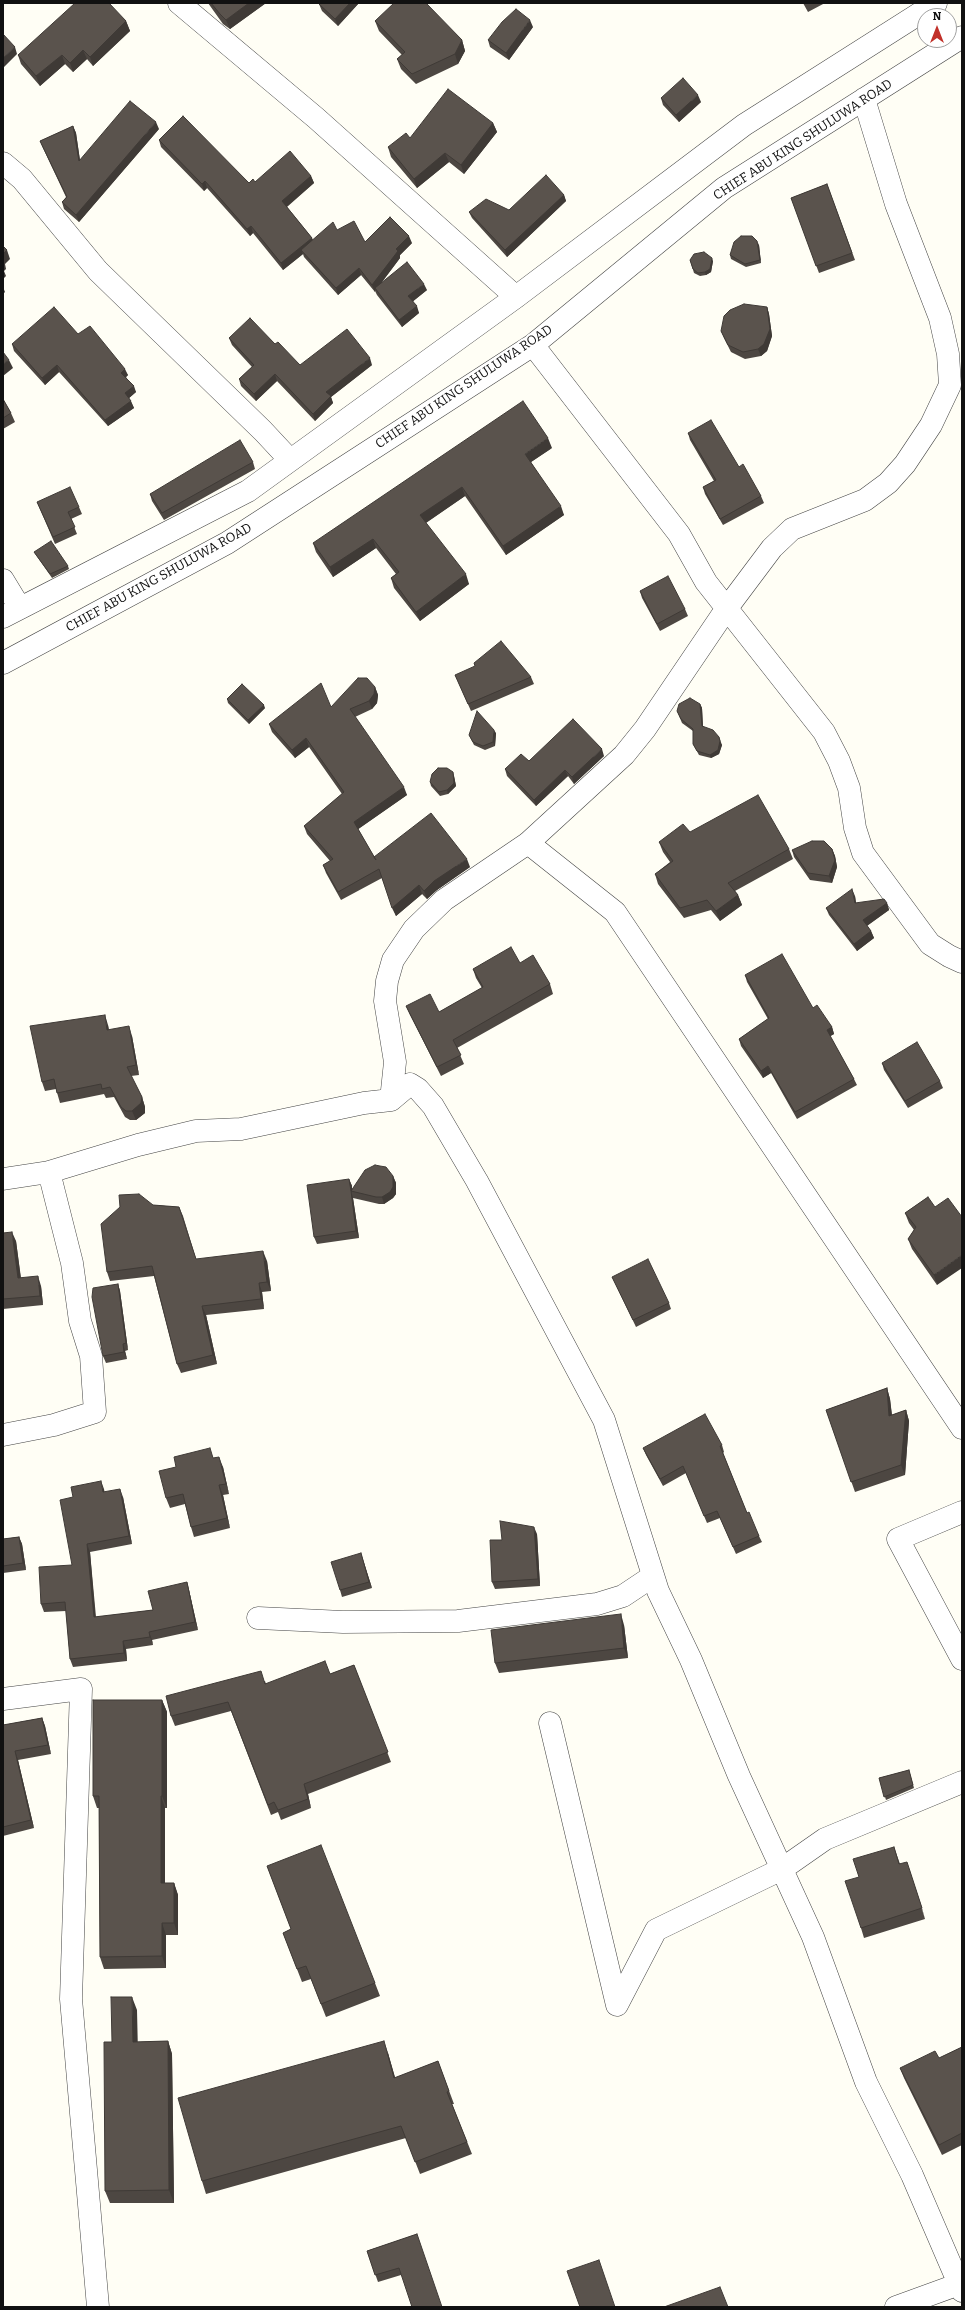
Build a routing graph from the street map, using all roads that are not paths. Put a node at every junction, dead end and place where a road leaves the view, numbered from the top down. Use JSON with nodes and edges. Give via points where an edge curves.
{"nodes":[{"id":1,"x":179,"y":3,"type":"edge"},
{"id":2,"x":936,"y":3,"type":"edge"},
{"id":3,"x":962,"y":37,"type":"edge"},
{"id":4,"x":864,"y":99,"type":"junction"},
{"id":5,"x":3,"y":163,"type":"edge"},
{"id":6,"x":516,"y":296,"type":"junction"},
{"id":7,"x":533,"y":344,"type":"junction"},
{"id":8,"x":290,"y":460,"type":"junction"},
{"id":9,"x":3,"y":580,"type":"edge"},
{"id":10,"x":726,"y":608,"type":"junction"},
{"id":11,"x":11,"y":612,"type":"edge"},
{"id":12,"x":3,"y":663,"type":"edge"},
{"id":13,"x":528,"y":843,"type":"junction"},
{"id":14,"x":962,"y":962,"type":"edge"},
{"id":15,"x":395,"y":1062,"type":"junction"},
{"id":16,"x":410,"y":1084,"type":"junction"},
{"id":17,"x":392,"y":1100,"type":"junction"},
{"id":18,"x":49,"y":1172,"type":"junction"},
{"id":19,"x":3,"y":1179,"type":"edge"},
{"id":20,"x":962,"y":1428,"type":"edge"},
{"id":21,"x":3,"y":1435,"type":"edge"},
{"id":22,"x":962,"y":1512,"type":"edge"},
{"id":23,"x":653,"y":1576,"type":"junction"},
{"id":24,"x":258,"y":1618,"type":"dead end"},
{"id":25,"x":962,"y":1659,"type":"edge"},
{"id":26,"x":3,"y":1699,"type":"edge"},
{"id":27,"x":550,"y":1723,"type":"dead end"},
{"id":28,"x":962,"y":1782,"type":"edge"},
{"id":29,"x":782,"y":1869,"type":"junction"},
{"id":30,"x":961,"y":2286,"type":"edge"},
{"id":31,"x":98,"y":2307,"type":"edge"},
{"id":32,"x":896,"y":2307,"type":"edge"}],
"edges":[{"from":1,"to":6,"type":"street","via":[[316,118]]},
{"from":2,"to":6,"type":"street","via":[[744,125]]},
{"from":3,"to":4,"type":"street","name":"CHIEF ABU KING SHULUWA ROAD"},
{"from":4,"to":7,"type":"street","name":"CHIEF ABU KING SHULUWA ROAD","via":[[724,188]]},
{"from":4,"to":10,"type":"street","via":[[896,204],[940,318],[948,354],[950,385],[931,425],[905,464],[888,483],[865,500],[792,529],[772,548]]},
{"from":5,"to":8,"type":"street","via":[[22,179],[98,271]]},
{"from":6,"to":8,"type":"street"},
{"from":7,"to":10,"type":"street","via":[[680,534],[706,582]]},
{"from":7,"to":12,"type":"street","name":"CHIEF ABU KING SHULUWA ROAD","via":[[227,543]]},
{"from":8,"to":11,"type":"street","via":[[248,491]]},
{"from":9,"to":11,"type":"street"},
{"from":10,"to":13,"type":"street","via":[[645,729],[624,755]]},
{"from":10,"to":14,"type":"street","via":[[824,732],[849,788],[855,828],[863,853],[930,944]]},
{"from":13,"to":15,"type":"street","via":[[444,900],[414,929],[394,960],[387,981],[385,1001]]},
{"from":13,"to":20,"type":"street","via":[[615,912]]},
{"from":15,"to":16,"type":"street"},
{"from":15,"to":17,"type":"street"},
{"from":16,"to":17,"type":"street"},
{"from":16,"to":23,"type":"street","via":[[433,1106],[473,1174],[604,1420]]},
{"from":17,"to":18,"type":"street","via":[[364,1103],[241,1129],[196,1131],[138,1145]]},
{"from":18,"to":19,"type":"street"},
{"from":18,"to":21,"type":"street","via":[[72,1263],[80,1321],[91,1356],[95,1412],[54,1425]]},
{"from":22,"to":25,"type":"street","via":[[898,1539]]},
{"from":23,"to":24,"type":"street","via":[[624,1596],[597,1604],[458,1621],[343,1622]]},
{"from":23,"to":29,"type":"street"},
{"from":26,"to":31,"type":"street","via":[[81,1689],[71,1999]]},
{"from":27,"to":29,"type":"street","via":[[617,2005],[656,1930]]},
{"from":28,"to":29,"type":"street","via":[[825,1838]]},
{"from":29,"to":30,"type":"street","via":[[813,1937],[866,2082],[912,2175]]},
{"from":30,"to":32,"type":"street"}]}
